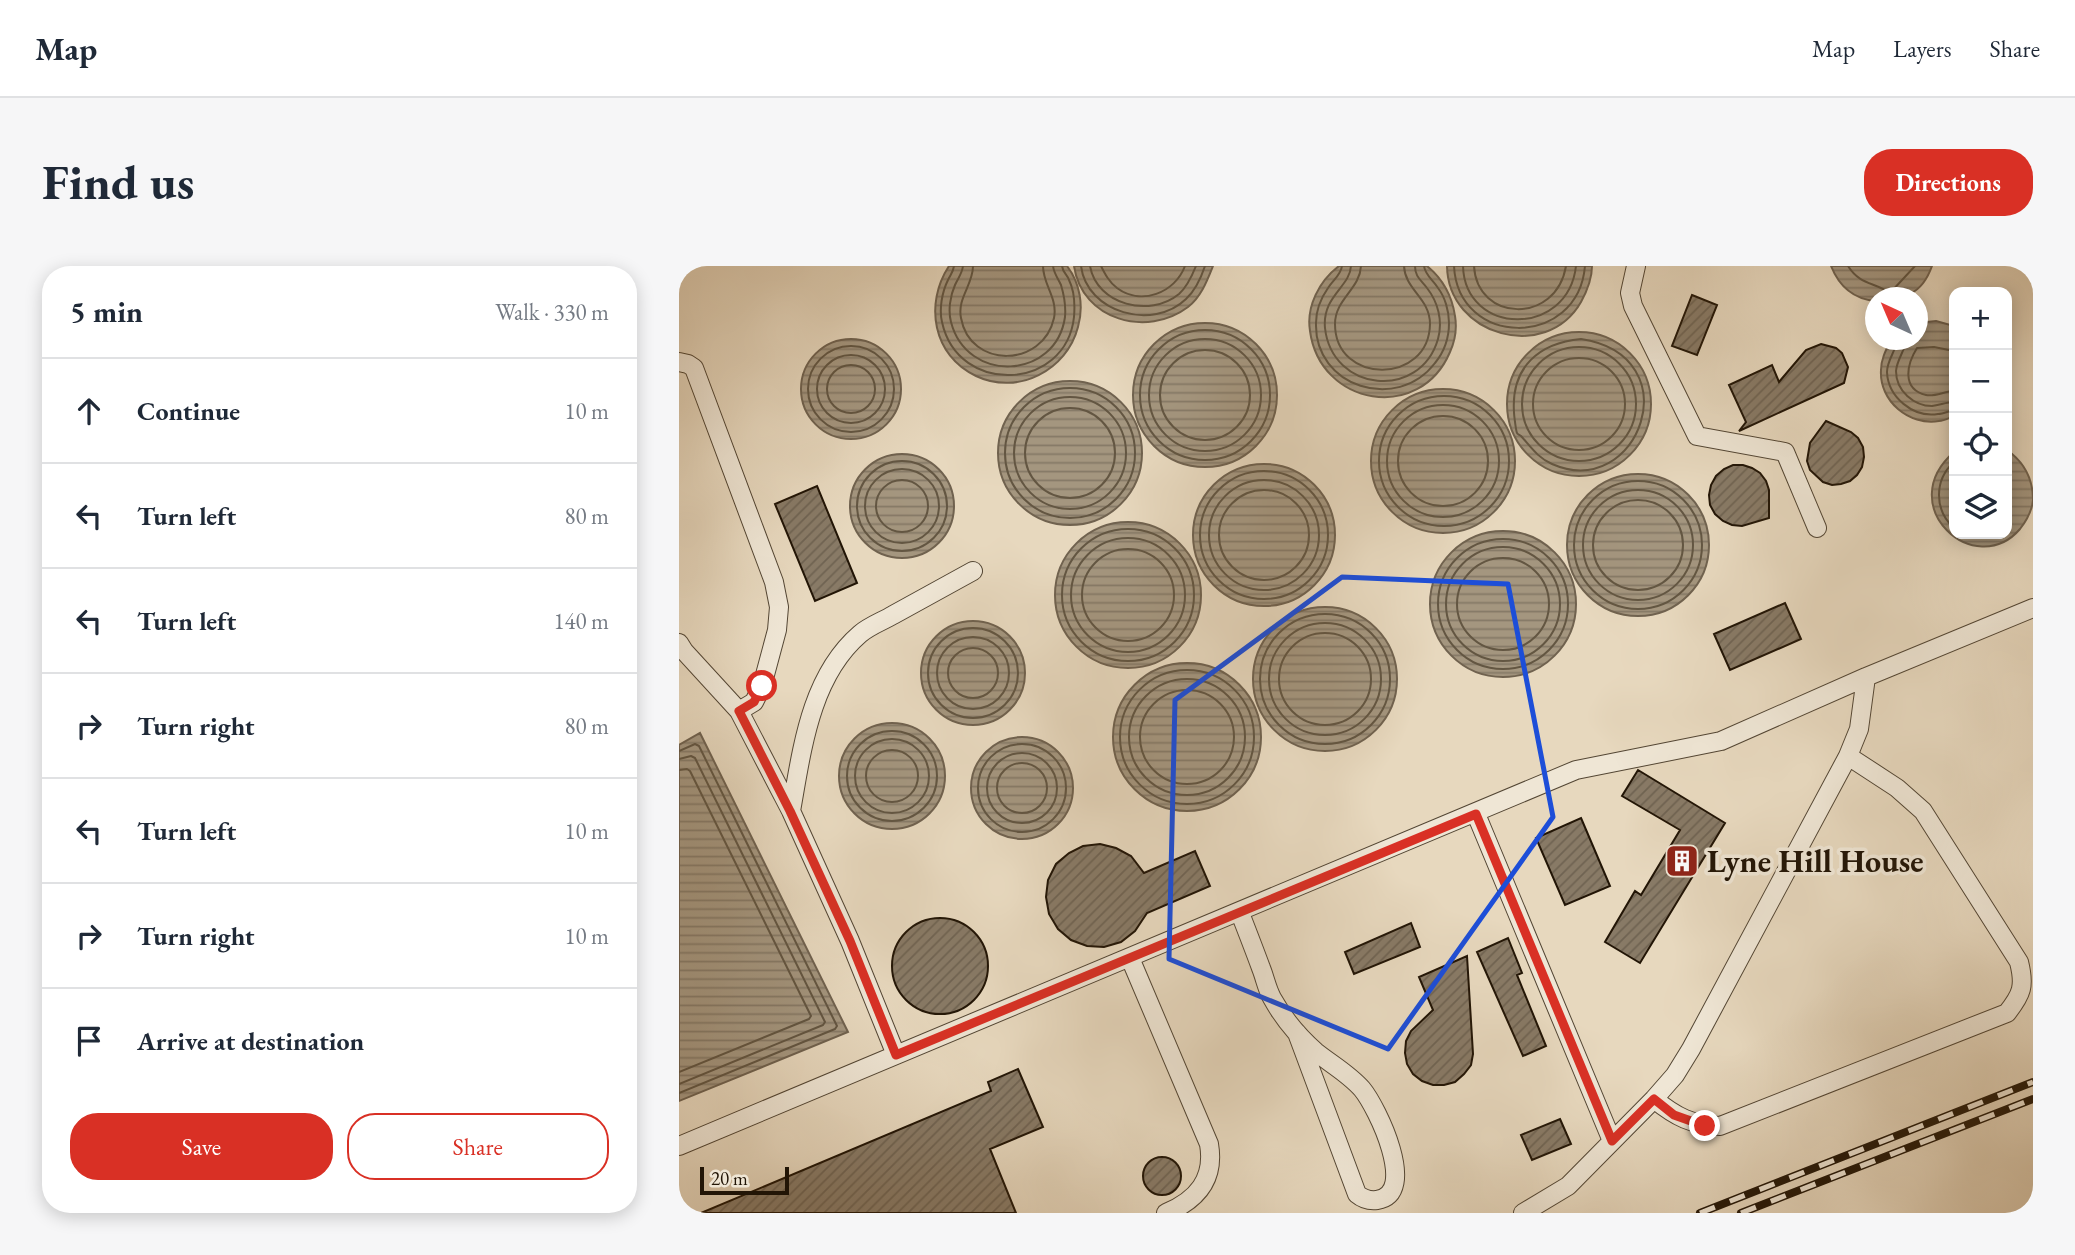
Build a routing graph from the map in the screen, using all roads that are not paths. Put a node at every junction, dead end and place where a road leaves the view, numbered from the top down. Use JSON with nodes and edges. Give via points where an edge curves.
{"nodes":[{"id":1,"x":1636,"y":266,"type":"edge"},
{"id":2,"x":679,"y":362,"type":"edge"},
{"id":3,"x":1817,"y":528,"type":"dead end"},
{"id":4,"x":973,"y":571,"type":"dead end"},
{"id":5,"x":2033,"y":608,"type":"edge"},
{"id":6,"x":679,"y":643,"type":"edge"},
{"id":7,"x":1865,"y":677,"type":"junction"},
{"id":8,"x":739,"y":711,"type":"junction"},
{"id":9,"x":1848,"y":757,"type":"junction"},
{"id":10,"x":790,"y":811,"type":"junction"},
{"id":11,"x":1476,"y":814,"type":"junction"},
{"id":12,"x":1240,"y":913,"type":"junction"},
{"id":13,"x":1130,"y":958,"type":"junction"},
{"id":14,"x":1297,"y":1033,"type":"junction"},
{"id":15,"x":896,"y":1055,"type":"junction"},
{"id":16,"x":1654,"y":1099,"type":"junction"},
{"id":17,"x":1612,"y":1141,"type":"junction"},
{"id":18,"x":679,"y":1146,"type":"edge"},
{"id":19,"x":1166,"y":1213,"type":"edge"},
{"id":20,"x":1524,"y":1213,"type":"edge"}],
"edges":[{"from":1,"to":3,"type":"lane","via":[[1630,293],[1633,306],[1697,436],[1785,452]]},
{"from":2,"to":8,"type":"lane","via":[[694,369],[774,582],[779,607],[762,686],[754,702]]},
{"from":4,"to":10,"type":"lane","via":[[862,633],[843,653],[814,707]]},
{"from":5,"to":7,"type":"lane"},
{"from":6,"to":8,"type":"lane"},
{"from":7,"to":9,"type":"lane","via":[[1859,729]]},
{"from":7,"to":11,"type":"lane","via":[[1721,741],[1576,770]]},
{"from":8,"to":10,"type":"lane"},
{"from":9,"to":16,"type":"lane","via":[[1691,1049]]},
{"from":9,"to":16,"type":"lane","via":[[1898,788],[1923,811],[2019,962],[2021,997],[2007,1013],[1720,1126],[1674,1115]]},
{"from":10,"to":15,"type":"lane"},
{"from":11,"to":12,"type":"lane"},
{"from":11,"to":17,"type":"lane"},
{"from":12,"to":13,"type":"lane"},
{"from":12,"to":14,"type":"lane","via":[[1272,997]]},
{"from":13,"to":15,"type":"lane"},
{"from":13,"to":19,"type":"lane","via":[[1212,1157],[1199,1191]]},
{"from":14,"to":14,"type":"lane","via":[[1362,1089],[1377,1114],[1390,1146],[1396,1180],[1384,1198],[1369,1200],[1357,1194]]},
{"from":15,"to":18,"type":"lane"},
{"from":16,"to":17,"type":"lane"},
{"from":17,"to":20,"type":"lane","via":[[1568,1186]]}]}
